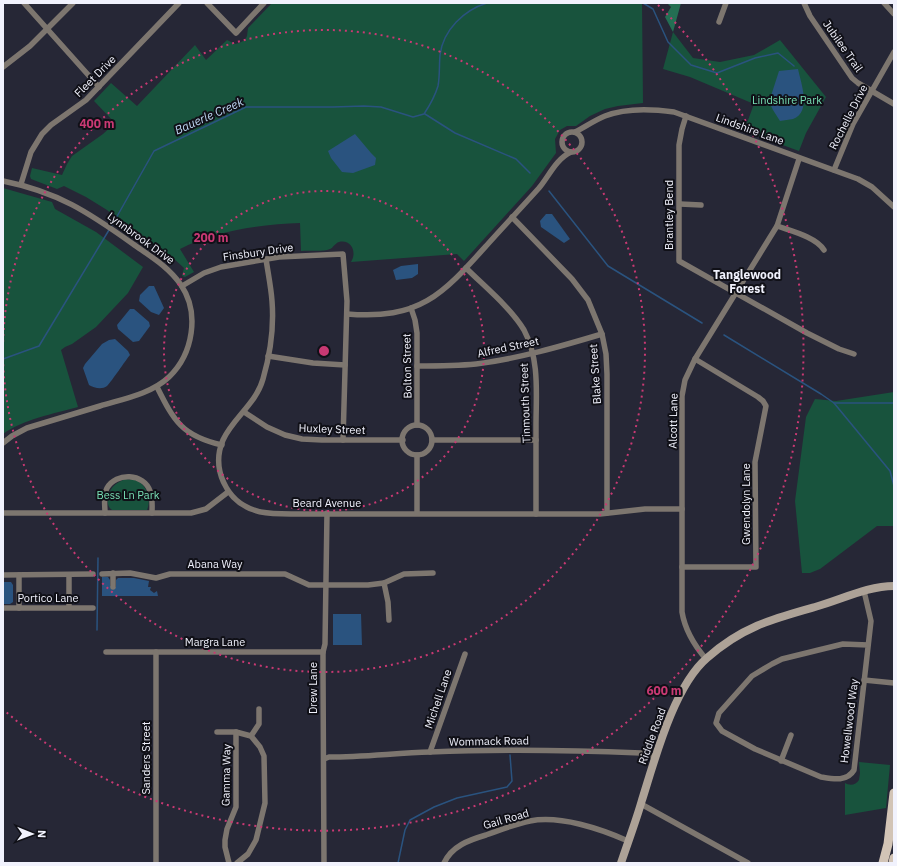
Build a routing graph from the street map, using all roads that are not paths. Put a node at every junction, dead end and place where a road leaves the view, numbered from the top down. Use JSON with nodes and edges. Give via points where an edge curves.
{"nodes":[{"id":1,"x":24,"y":3,"type":"edge"},
{"id":2,"x":73,"y":3,"type":"edge"},
{"id":3,"x":179,"y":3,"type":"edge"},
{"id":4,"x":207,"y":3,"type":"edge"},
{"id":5,"x":264,"y":3,"type":"edge"},
{"id":6,"x":726,"y":3,"type":"edge"},
{"id":7,"x":804,"y":3,"type":"edge"},
{"id":8,"x":884,"y":3,"type":"edge"},
{"id":9,"x":894,"y":14,"type":"edge"},
{"id":10,"x":719,"y":22,"type":"dead end"},
{"id":11,"x":47,"y":29,"type":"junction"},
{"id":12,"x":894,"y":52,"type":"edge"},
{"id":13,"x":3,"y":67,"type":"edge"},
{"id":14,"x":100,"y":87,"type":"junction"},
{"id":15,"x":872,"y":91,"type":"junction"},
{"id":16,"x":894,"y":104,"type":"edge"},
{"id":17,"x":686,"y":116,"type":"junction"},
{"id":18,"x":588,"y":124,"type":"junction"},
{"id":19,"x":575,"y":132,"type":"junction"},
{"id":20,"x":582,"y":139,"type":"junction"},
{"id":21,"x":563,"y":146,"type":"junction"},
{"id":22,"x":571,"y":152,"type":"junction"},
{"id":23,"x":799,"y":159,"type":"junction"},
{"id":24,"x":559,"y":160,"type":"junction"},
{"id":25,"x":834,"y":170,"type":"junction"},
{"id":26,"x":3,"y":181,"type":"edge"},
{"id":27,"x":21,"y":184,"type":"junction"},
{"id":28,"x":680,"y":204,"type":"junction"},
{"id":29,"x":701,"y":205,"type":"dead end"},
{"id":30,"x":894,"y":207,"type":"edge"},
{"id":31,"x":512,"y":218,"type":"junction"},
{"id":32,"x":776,"y":226,"type":"junction"},
{"id":33,"x":824,"y":250,"type":"dead end"},
{"id":34,"x":266,"y":259,"type":"junction"},
{"id":35,"x":466,"y":268,"type":"junction"},
{"id":36,"x":182,"y":286,"type":"junction"},
{"id":37,"x":736,"y":292,"type":"junction"},
{"id":38,"x":411,"y":308,"type":"junction"},
{"id":39,"x":347,"y":314,"type":"junction"},
{"id":40,"x":602,"y":334,"type":"junction"},
{"id":41,"x":532,"y":352,"type":"junction"},
{"id":42,"x":854,"y":354,"type":"dead end"},
{"id":43,"x":268,"y":356,"type":"junction"},
{"id":44,"x":695,"y":359,"type":"junction"},
{"id":45,"x":345,"y":366,"type":"junction"},
{"id":46,"x":417,"y":366,"type":"junction"},
{"id":47,"x":157,"y":387,"type":"junction"},
{"id":48,"x":244,"y":412,"type":"junction"},
{"id":49,"x":417,"y":425,"type":"junction"},
{"id":50,"x":343,"y":440,"type":"junction"},
{"id":51,"x":403,"y":440,"type":"junction"},
{"id":52,"x":432,"y":440,"type":"junction"},
{"id":53,"x":536,"y":440,"type":"junction"},
{"id":54,"x":3,"y":443,"type":"edge"},
{"id":55,"x":222,"y":445,"type":"junction"},
{"id":56,"x":417,"y":454,"type":"junction"},
{"id":57,"x":228,"y":492,"type":"junction"},
{"id":58,"x":682,"y":509,"type":"junction"},
{"id":59,"x":3,"y":513,"type":"edge"},
{"id":60,"x":105,"y":513,"type":"junction"},
{"id":61,"x":152,"y":513,"type":"junction"},
{"id":62,"x":327,"y":513,"type":"junction"},
{"id":63,"x":417,"y":513,"type":"junction"},
{"id":64,"x":607,"y":513,"type":"junction"},
{"id":65,"x":536,"y":514,"type":"junction"},
{"id":66,"x":682,"y":567,"type":"junction"},
{"id":67,"x":113,"y":573,"type":"junction"},
{"id":68,"x":433,"y":573,"type":"dead end"},
{"id":69,"x":93,"y":574,"type":"dead end"},
{"id":70,"x":102,"y":574,"type":"dead end"},
{"id":71,"x":3,"y":575,"type":"edge"},
{"id":72,"x":19,"y":575,"type":"junction"},
{"id":73,"x":69,"y":575,"type":"junction"},
{"id":74,"x":384,"y":583,"type":"junction"},
{"id":75,"x":326,"y":585,"type":"junction"},
{"id":76,"x":894,"y":586,"type":"edge"},
{"id":77,"x":113,"y":587,"type":"dead end"},
{"id":78,"x":864,"y":591,"type":"junction"},
{"id":79,"x":69,"y":607,"type":"junction"},
{"id":80,"x":3,"y":608,"type":"edge"},
{"id":81,"x":19,"y":608,"type":"junction"},
{"id":82,"x":94,"y":608,"type":"dead end"},
{"id":83,"x":389,"y":620,"type":"dead end"},
{"id":84,"x":868,"y":645,"type":"junction"},
{"id":85,"x":106,"y":652,"type":"dead end"},
{"id":86,"x":156,"y":652,"type":"junction"},
{"id":87,"x":323,"y":652,"type":"junction"},
{"id":88,"x":465,"y":654,"type":"dead end"},
{"id":89,"x":706,"y":659,"type":"junction"},
{"id":90,"x":864,"y":680,"type":"junction"},
{"id":91,"x":894,"y":683,"type":"edge"},
{"id":92,"x":259,"y":709,"type":"dead end"},
{"id":93,"x":217,"y":732,"type":"dead end"},
{"id":94,"x":236,"y":732,"type":"junction"},
{"id":95,"x":791,"y":735,"type":"dead end"},
{"id":96,"x":251,"y":736,"type":"junction"},
{"id":97,"x":430,"y":752,"type":"junction"},
{"id":98,"x":656,"y":757,"type":"junction"},
{"id":99,"x":324,"y":759,"type":"junction"},
{"id":100,"x":781,"y":761,"type":"junction"},
{"id":101,"x":894,"y":793,"type":"edge"},
{"id":102,"x":641,"y":804,"type":"junction"},
{"id":103,"x":628,"y":841,"type":"junction"},
{"id":104,"x":891,"y":844,"type":"edge"},
{"id":105,"x":894,"y":858,"type":"edge"},
{"id":106,"x":156,"y":863,"type":"edge"},
{"id":107,"x":229,"y":863,"type":"edge"},
{"id":108,"x":237,"y":863,"type":"edge"},
{"id":109,"x":324,"y":863,"type":"edge"},
{"id":110,"x":444,"y":863,"type":"edge"},
{"id":111,"x":621,"y":863,"type":"edge"},
{"id":112,"x":748,"y":863,"type":"edge"},
{"id":113,"x":883,"y":863,"type":"edge"},
{"id":114,"x":893,"y":863,"type":"edge"}],
"edges":[{"from":1,"to":11,"type":"street"},
{"from":2,"to":11,"type":"street"},
{"from":3,"to":14,"type":"street","name":"Fleet Drive"},
{"from":4,"to":5,"type":"street","via":[[236,33]]},
{"from":6,"to":10,"type":"street"},
{"from":7,"to":15,"type":"street","name":"Jubilee Trail","via":[[848,73]]},
{"from":8,"to":9,"type":"street"},
{"from":11,"to":13,"type":"street"},
{"from":11,"to":14,"type":"street"},
{"from":12,"to":15,"type":"street","name":"Rochelle Drive"},
{"from":14,"to":27,"type":"street","name":"Fleet Drive","via":[[51,125],[38,139]]},
{"from":15,"to":16,"type":"street","name":"Jubilee Trail"},
{"from":15,"to":25,"type":"street","name":"Rochelle Drive"},
{"from":17,"to":18,"type":"street","name":"Lindshire Lane","via":[[658,110],[626,111],[606,115]]},
{"from":17,"to":23,"type":"street","name":"Lindshire Lane"},
{"from":17,"to":28,"type":"street","name":"Brantley Bend","via":[[679,145]]},
{"from":18,"to":19,"type":"street","name":"Lindshire Lane"},
{"from":18,"to":20,"type":"street","name":"Lindshire Lane"},
{"from":19,"to":20,"type":"street"},
{"from":19,"to":21,"type":"street","name":"Lindshire Lane","via":[[565,134]]},
{"from":20,"to":22,"type":"street","name":"Lindshire Lane","via":[[580,148]]},
{"from":21,"to":22,"type":"street"},
{"from":21,"to":24,"type":"street","name":"Lindshire Lane"},
{"from":22,"to":24,"type":"street","name":"Lindshire Lane"},
{"from":23,"to":25,"type":"street","name":"Lindshire Lane"},
{"from":23,"to":32,"type":"street","name":"Alcott Lane"},
{"from":24,"to":31,"type":"street","name":"Lindshire Lane"},
{"from":25,"to":30,"type":"street","name":"Lindshire Lane","via":[[865,183]]},
{"from":26,"to":27,"type":"street","name":"Lynnbrook Drive"},
{"from":27,"to":36,"type":"street","name":"Lynnbrook Drive","via":[[44,191],[80,208],[170,271]]},
{"from":28,"to":29,"type":"street"},
{"from":28,"to":37,"type":"street","name":"Brantley Bend","via":[[679,261]]},
{"from":31,"to":35,"type":"street","name":"Lindshire Lane"},
{"from":31,"to":40,"type":"street","name":"Blake Street","via":[[579,288],[594,312]]},
{"from":32,"to":33,"type":"street","via":[[813,240]]},
{"from":32,"to":37,"type":"street","name":"Alcott Lane"},
{"from":34,"to":36,"type":"street","name":"Finsbury Drive","via":[[216,269]]},
{"from":34,"to":39,"type":"street","name":"Finsbury Drive","via":[[343,254]]},
{"from":34,"to":43,"type":"street","name":"Beard Avenue","via":[[273,312]]},
{"from":35,"to":38,"type":"street","name":"Lindshire Lane","via":[[440,293]]},
{"from":35,"to":41,"type":"street","name":"Tinmouth Street","via":[[518,322]]},
{"from":36,"to":47,"type":"street","name":"Lynnbrook Drive","via":[[192,319],[190,338],[183,359]]},
{"from":37,"to":42,"type":"street","name":"Brantley Bend","via":[[807,333]]},
{"from":37,"to":44,"type":"street","name":"Alcott Lane"},
{"from":38,"to":39,"type":"street","name":"Lindshire Lane","via":[[380,315]]},
{"from":38,"to":46,"type":"street","name":"Bolton Street","via":[[416,326]]},
{"from":39,"to":45,"type":"street"},
{"from":40,"to":41,"type":"street","name":"Alfred Street"},
{"from":40,"to":64,"type":"street","name":"Blake Street","via":[[607,374]]},
{"from":41,"to":46,"type":"street","name":"Alfred Street","via":[[476,364]]},
{"from":41,"to":53,"type":"street","name":"Tinmouth Street","via":[[536,378]]},
{"from":43,"to":45,"type":"street"},
{"from":43,"to":48,"type":"street","name":"Beard Avenue","via":[[261,386]]},
{"from":44,"to":58,"type":"street","name":"Alcott Lane","via":[[682,396]]},
{"from":44,"to":66,"type":"street","name":"Gwendolyn Lane","via":[[758,397],[766,406],[755,462],[756,567]]},
{"from":45,"to":50,"type":"street"},
{"from":46,"to":49,"type":"street","name":"Bolton Street"},
{"from":47,"to":54,"type":"street","name":"Lynnbrook Drive","via":[[27,428]]},
{"from":47,"to":55,"type":"street","via":[[184,429],[201,439]]},
{"from":48,"to":50,"type":"street","name":"Huxley Street","via":[[285,435],[311,440]]},
{"from":48,"to":55,"type":"street","name":"Beard Avenue"},
{"from":49,"to":51,"type":"street","via":[[406,431]]},
{"from":49,"to":52,"type":"street","via":[[429,431]]},
{"from":50,"to":51,"type":"street","name":"Huxley Street"},
{"from":51,"to":56,"type":"street","via":[[409,452]]},
{"from":52,"to":53,"type":"street"},
{"from":52,"to":56,"type":"street","via":[[429,448],[422,454]]},
{"from":53,"to":65,"type":"street","name":"Tinmouth Street"},
{"from":55,"to":57,"type":"street","name":"Beard Avenue","via":[[219,455],[220,468]]},
{"from":56,"to":63,"type":"street"},
{"from":57,"to":61,"type":"street","via":[[201,511]]},
{"from":57,"to":62,"type":"street","name":"Beard Avenue","via":[[248,508],[259,512]]},
{"from":58,"to":64,"type":"street","name":"Beard Avenue"},
{"from":58,"to":66,"type":"street","name":"Alcott Lane"},
{"from":59,"to":60,"type":"street"},
{"from":60,"to":61,"type":"street"},
{"from":60,"to":61,"type":"street","via":[[108,488],[116,479],[127,476],[141,479],[148,486],[152,496]]},
{"from":62,"to":63,"type":"street","name":"Beard Avenue"},
{"from":62,"to":75,"type":"street","name":"Drew Lane"},
{"from":63,"to":65,"type":"street","name":"Beard Avenue"},
{"from":64,"to":65,"type":"street","name":"Beard Avenue"},
{"from":66,"to":89,"type":"street","name":"Alcott Lane","via":[[683,618],[690,636]]},
{"from":67,"to":70,"type":"street","name":"Abana Way"},
{"from":67,"to":75,"type":"street","name":"Abana Way","via":[[156,578],[170,574],[285,574],[307,584]]},
{"from":67,"to":77,"type":"street"},
{"from":68,"to":74,"type":"street","name":"Abana Way","via":[[404,574]]},
{"from":69,"to":73,"type":"street"},
{"from":71,"to":72,"type":"street"},
{"from":72,"to":73,"type":"street"},
{"from":72,"to":81,"type":"street"},
{"from":73,"to":79,"type":"street"},
{"from":74,"to":75,"type":"street","name":"Abana Way"},
{"from":74,"to":83,"type":"street"},
{"from":75,"to":87,"type":"street","name":"Drew Lane"},
{"from":76,"to":78,"type":"street","name":"Riddle Road"},
{"from":78,"to":84,"type":"street","name":"Howellwood Way","via":[[870,621]]},
{"from":78,"to":89,"type":"street","name":"Riddle Road","via":[[758,624],[738,634]]},
{"from":79,"to":81,"type":"street","name":"Portico Lane"},
{"from":79,"to":82,"type":"street","name":"Portico Lane"},
{"from":80,"to":81,"type":"street","name":"Portico Lane"},
{"from":84,"to":90,"type":"street","name":"Howellwood Way"},
{"from":84,"to":100,"type":"street","name":"Howellwood Way","via":[[843,644],[782,659],[752,676],[719,713],[716,723],[722,731]]},
{"from":85,"to":86,"type":"street","name":"Margra Lane"},
{"from":86,"to":87,"type":"street","name":"Margra Lane"},
{"from":86,"to":106,"type":"street","name":"Sanders Street"},
{"from":87,"to":99,"type":"street","name":"Drew Lane"},
{"from":88,"to":97,"type":"street","name":"Michell Lane"},
{"from":89,"to":98,"type":"street","name":"Riddle Road","via":[[687,684],[675,707]]},
{"from":90,"to":91,"type":"street"},
{"from":90,"to":100,"type":"street","name":"Howellwood Way","via":[[854,770],[851,775],[843,779],[821,777]]},
{"from":92,"to":96,"type":"street","via":[[259,724]]},
{"from":93,"to":94,"type":"street"},
{"from":94,"to":96,"type":"street"},
{"from":94,"to":107,"type":"street","name":"Gamma Way","via":[[236,807],[225,840]]},
{"from":95,"to":100,"type":"street"},
{"from":96,"to":108,"type":"street","via":[[264,756],[265,803],[254,845]]},
{"from":97,"to":98,"type":"street","name":"Wommack Road","via":[[580,751],[641,753]]},
{"from":97,"to":99,"type":"street","name":"Wommack Road"},
{"from":98,"to":102,"type":"street","name":"Riddle Road"},
{"from":99,"to":109,"type":"street","name":"Drew Lane"},
{"from":101,"to":104,"type":"main road"},
{"from":102,"to":103,"type":"street","name":"Riddle Road"},
{"from":102,"to":112,"type":"street"},
{"from":103,"to":110,"type":"street","name":"Gail Road","via":[[580,825],[539,820],[467,842],[449,854]]},
{"from":103,"to":111,"type":"street","name":"Riddle Road"},
{"from":104,"to":113,"type":"main road"},
{"from":105,"to":114,"type":"main road"}]}
